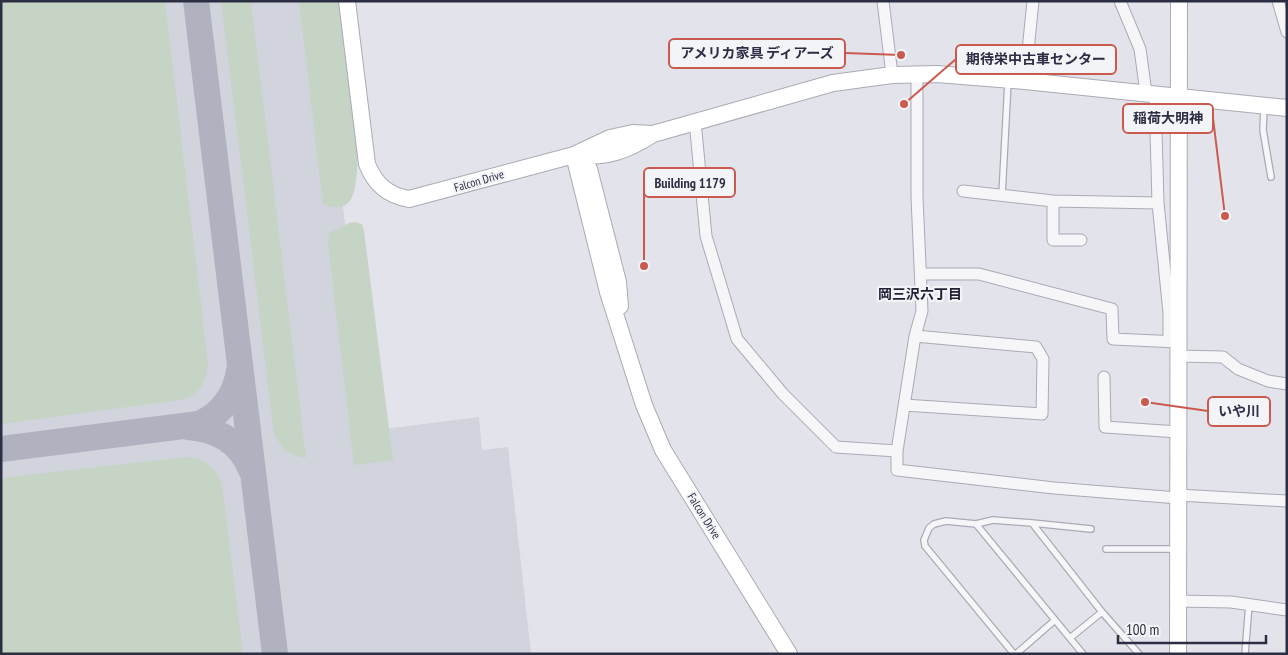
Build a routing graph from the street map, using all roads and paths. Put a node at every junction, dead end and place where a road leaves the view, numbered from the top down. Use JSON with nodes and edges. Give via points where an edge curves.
{"nodes":[{"id":1,"x":348,"y":1,"type":"edge"},
{"id":2,"x":884,"y":1,"type":"edge"},
{"id":3,"x":1033,"y":1,"type":"edge"},
{"id":4,"x":1120,"y":1,"type":"edge"},
{"id":5,"x":1178,"y":1,"type":"edge"},
{"id":6,"x":1278,"y":1,"type":"edge"},
{"id":7,"x":1287,"y":32,"type":"edge"},
{"id":8,"x":916,"y":74,"type":"junction"},
{"id":9,"x":892,"y":75,"type":"junction"},
{"id":10,"x":1008,"y":80,"type":"junction"},
{"id":11,"x":1025,"y":81,"type":"junction"},
{"id":12,"x":1151,"y":94,"type":"junction"},
{"id":13,"x":1179,"y":97,"type":"junction"},
{"id":14,"x":1264,"y":106,"type":"junction"},
{"id":15,"x":1287,"y":108,"type":"edge"},
{"id":16,"x":695,"y":121,"type":"junction"},
{"id":17,"x":652,"y":134,"type":"junction"},
{"id":18,"x":574,"y":154,"type":"junction"},
{"id":19,"x":602,"y":156,"type":"junction"},
{"id":20,"x":1271,"y":177,"type":"dead end"},
{"id":21,"x":592,"y":178,"type":"junction"},
{"id":22,"x":963,"y":191,"type":"dead end"},
{"id":23,"x":1002,"y":196,"type":"junction"},
{"id":24,"x":1053,"y":202,"type":"junction"},
{"id":25,"x":1158,"y":203,"type":"junction"},
{"id":26,"x":1081,"y":240,"type":"dead end"},
{"id":27,"x":922,"y":274,"type":"junction"},
{"id":28,"x":915,"y":336,"type":"junction"},
{"id":29,"x":624,"y":343,"type":"junction"},
{"id":30,"x":1175,"y":346,"type":"junction"},
{"id":31,"x":1104,"y":377,"type":"dead end"},
{"id":32,"x":1287,"y":384,"type":"edge"},
{"id":33,"x":904,"y":405,"type":"junction"},
{"id":34,"x":1178,"y":432,"type":"junction"},
{"id":35,"x":897,"y":451,"type":"junction"},
{"id":36,"x":1178,"y":496,"type":"junction"},
{"id":37,"x":1287,"y":501,"type":"edge"},
{"id":38,"x":1032,"y":523,"type":"junction"},
{"id":39,"x":976,"y":524,"type":"junction"},
{"id":40,"x":1091,"y":529,"type":"dead end"},
{"id":41,"x":1106,"y":549,"type":"dead end"},
{"id":42,"x":1178,"y":549,"type":"junction"},
{"id":43,"x":1177,"y":601,"type":"junction"},
{"id":44,"x":1249,"y":604,"type":"junction"},
{"id":45,"x":1287,"y":610,"type":"edge"},
{"id":46,"x":1102,"y":612,"type":"junction"},
{"id":47,"x":1055,"y":620,"type":"junction"},
{"id":48,"x":1070,"y":638,"type":"junction"},
{"id":49,"x":789,"y":654,"type":"edge"},
{"id":50,"x":1015,"y":654,"type":"edge"},
{"id":51,"x":1083,"y":654,"type":"edge"},
{"id":52,"x":1138,"y":654,"type":"edge"},
{"id":53,"x":1178,"y":654,"type":"edge"},
{"id":54,"x":1245,"y":654,"type":"edge"}],
"edges":[{"from":1,"to":18,"type":"street","name":"Falcon Drive","via":[[367,164],[372,176],[386,192],[398,197],[418,198]]},
{"from":2,"to":9,"type":"street"},
{"from":3,"to":11,"type":"street"},
{"from":4,"to":12,"type":"street","via":[[1140,49]]},
{"from":5,"to":13,"type":"street"},
{"from":6,"to":7,"type":"street"},
{"from":8,"to":9,"type":"street"},
{"from":8,"to":10,"type":"street"},
{"from":8,"to":27,"type":"street"},
{"from":9,"to":16,"type":"street","via":[[833,83]]},
{"from":10,"to":11,"type":"street"},
{"from":10,"to":23,"type":"lane"},
{"from":11,"to":12,"type":"street"},
{"from":12,"to":13,"type":"street"},
{"from":12,"to":25,"type":"street"},
{"from":13,"to":14,"type":"street"},
{"from":13,"to":30,"type":"street"},
{"from":14,"to":15,"type":"street"},
{"from":14,"to":20,"type":"lane","via":[[1263,130]]},
{"from":16,"to":17,"type":"street"},
{"from":16,"to":35,"type":"street","via":[[706,236],[737,339],[783,394],[836,447]]},
{"from":17,"to":18,"type":"street","via":[[633,133],[610,138]]},
{"from":17,"to":19,"type":"street","via":[[636,145]]},
{"from":18,"to":19,"type":"street"},
{"from":18,"to":21,"type":"street","via":[[589,169]]},
{"from":18,"to":29,"type":"street","name":"Falcon Drive"},
{"from":19,"to":21,"type":"street"},
{"from":21,"to":29,"type":"street","name":"Falcon Drive","via":[[618,282]]},
{"from":22,"to":23,"type":"street"},
{"from":23,"to":24,"type":"street"},
{"from":24,"to":25,"type":"street"},
{"from":24,"to":26,"type":"street","via":[[1053,240]]},
{"from":25,"to":30,"type":"street"},
{"from":27,"to":28,"type":"street","via":[[922,311]]},
{"from":27,"to":30,"type":"street","via":[[979,274],[1112,309],[1113,339]]},
{"from":28,"to":33,"type":"street"},
{"from":28,"to":33,"type":"street","via":[[1036,347],[1043,359],[1042,414]]},
{"from":29,"to":49,"type":"street","name":"Falcon Drive","via":[[663,450]]},
{"from":30,"to":32,"type":"street","via":[[1223,357],[1238,369],[1268,381]]},
{"from":30,"to":34,"type":"street"},
{"from":31,"to":34,"type":"street","via":[[1105,427]]},
{"from":33,"to":35,"type":"street"},
{"from":34,"to":36,"type":"street"},
{"from":35,"to":36,"type":"street","via":[[897,470],[1054,488]]},
{"from":36,"to":37,"type":"street"},
{"from":36,"to":42,"type":"street"},
{"from":38,"to":39,"type":"lane","via":[[993,520]]},
{"from":38,"to":40,"type":"lane"},
{"from":38,"to":46,"type":"lane"},
{"from":39,"to":47,"type":"lane"},
{"from":39,"to":50,"type":"lane","via":[[946,521],[934,524],[926,534],[926,546]]},
{"from":41,"to":42,"type":"lane"},
{"from":42,"to":43,"type":"street"},
{"from":43,"to":44,"type":"street"},
{"from":43,"to":53,"type":"street"},
{"from":44,"to":45,"type":"street"},
{"from":44,"to":54,"type":"lane"},
{"from":46,"to":48,"type":"lane"},
{"from":46,"to":52,"type":"lane"},
{"from":47,"to":48,"type":"lane"},
{"from":47,"to":50,"type":"lane"},
{"from":48,"to":51,"type":"lane"}]}
